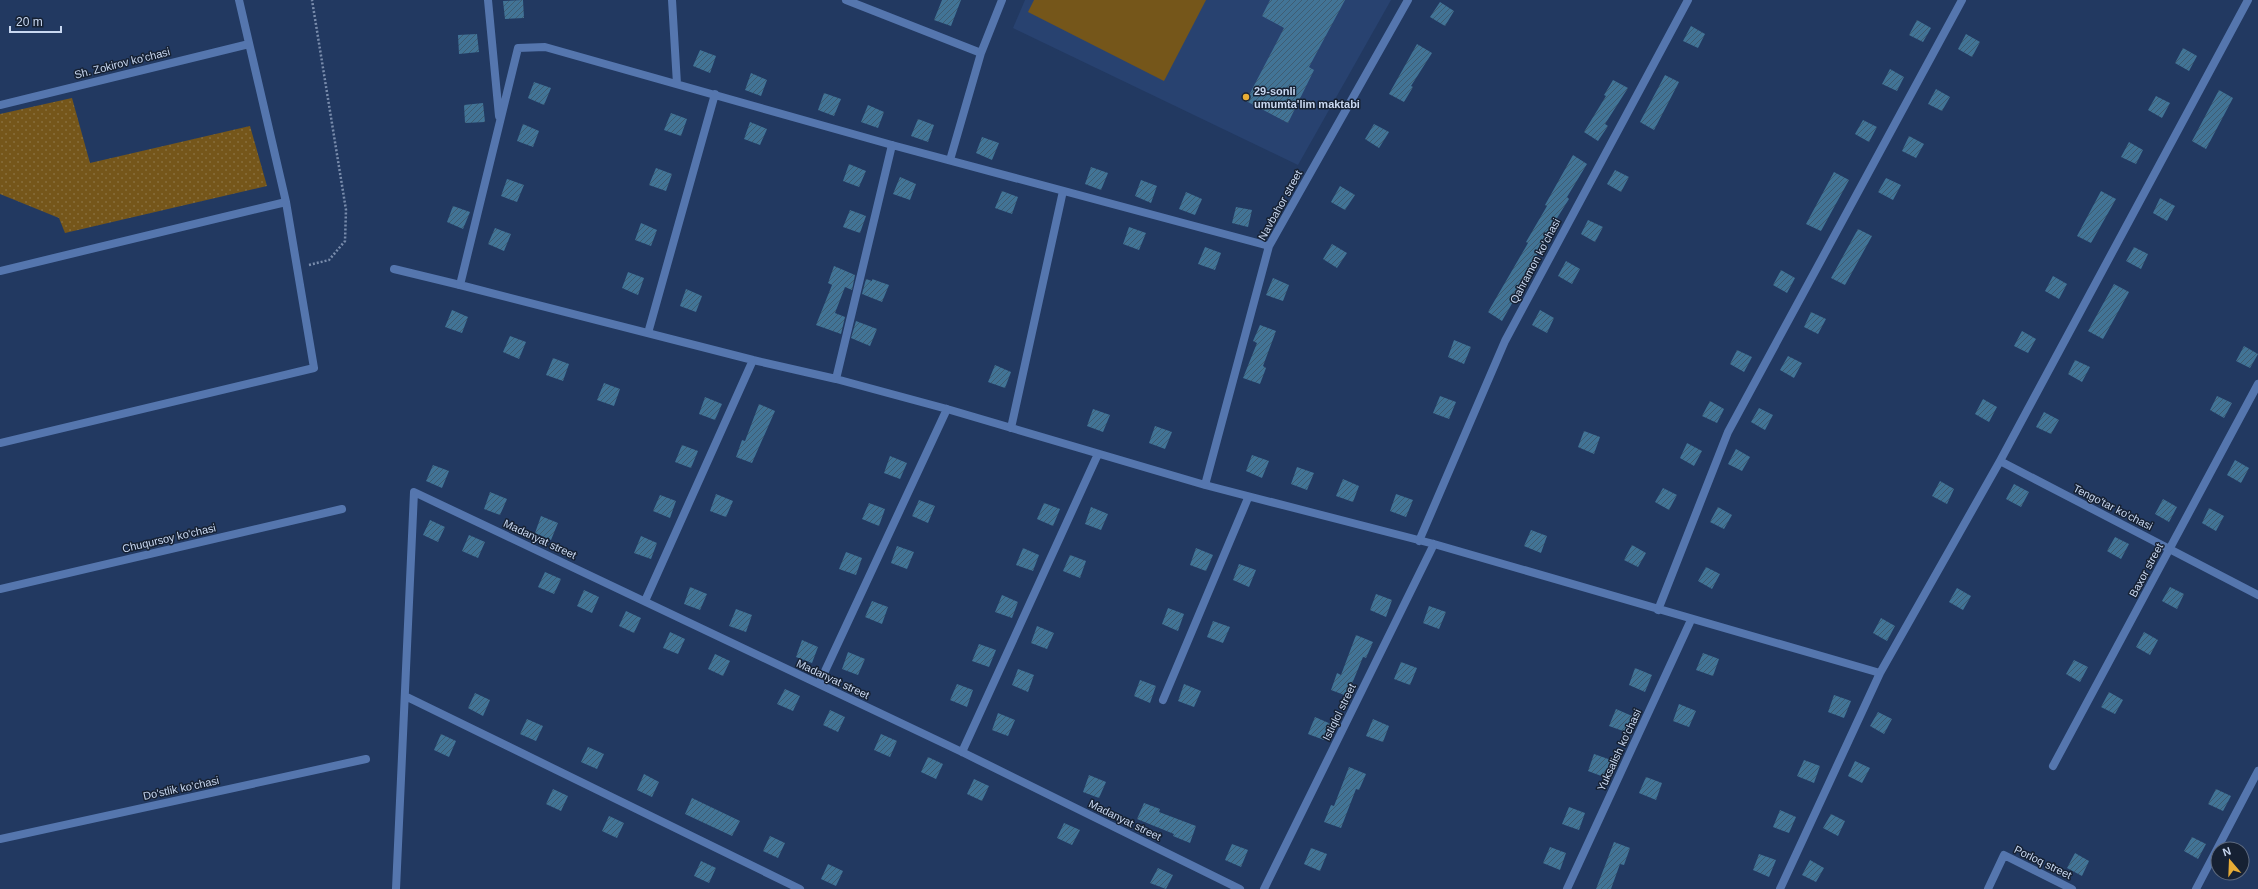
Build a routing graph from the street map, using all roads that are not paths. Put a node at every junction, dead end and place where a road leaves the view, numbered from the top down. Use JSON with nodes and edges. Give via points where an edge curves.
{"nodes":[{"id":1,"x":239,"y":0,"type":"edge"},
{"id":2,"x":488,"y":0,"type":"edge"},
{"id":3,"x":672,"y":0,"type":"edge"},
{"id":4,"x":846,"y":0,"type":"edge"},
{"id":5,"x":1002,"y":0,"type":"edge"},
{"id":6,"x":1408,"y":0,"type":"edge"},
{"id":7,"x":1688,"y":0,"type":"edge"},
{"id":8,"x":1962,"y":0,"type":"edge"},
{"id":9,"x":2248,"y":0,"type":"edge"},
{"id":10,"x":249,"y":44,"type":"junction"},
{"id":11,"x":981,"y":53,"type":"junction"},
{"id":12,"x":676,"y":84,"type":"junction"},
{"id":13,"x":716,"y":94,"type":"junction"},
{"id":14,"x":0,"y":105,"type":"edge"},
{"id":15,"x":499,"y":123,"type":"junction"},
{"id":16,"x":892,"y":145,"type":"junction"},
{"id":17,"x":950,"y":160,"type":"junction"},
{"id":18,"x":1063,"y":190,"type":"junction"},
{"id":19,"x":286,"y":202,"type":"junction"},
{"id":20,"x":1269,"y":246,"type":"junction"},
{"id":21,"x":394,"y":269,"type":"dead end"},
{"id":22,"x":0,"y":271,"type":"edge"},
{"id":23,"x":460,"y":285,"type":"junction"},
{"id":24,"x":648,"y":333,"type":"junction"},
{"id":25,"x":753,"y":360,"type":"junction"},
{"id":26,"x":836,"y":379,"type":"junction"},
{"id":27,"x":2258,"y":384,"type":"edge"},
{"id":28,"x":946,"y":409,"type":"junction"},
{"id":29,"x":1011,"y":428,"type":"junction"},
{"id":30,"x":0,"y":443,"type":"edge"},
{"id":31,"x":1098,"y":454,"type":"junction"},
{"id":32,"x":2000,"y":461,"type":"junction"},
{"id":33,"x":1205,"y":486,"type":"junction"},
{"id":34,"x":1248,"y":498,"type":"junction"},
{"id":35,"x":342,"y":508,"type":"dead end"},
{"id":36,"x":1419,"y":541,"type":"junction"},
{"id":37,"x":1434,"y":544,"type":"junction"},
{"id":38,"x":2170,"y":548,"type":"junction"},
{"id":39,"x":0,"y":589,"type":"edge"},
{"id":40,"x":2258,"y":595,"type":"edge"},
{"id":41,"x":645,"y":601,"type":"junction"},
{"id":42,"x":1658,"y":610,"type":"junction"},
{"id":43,"x":1692,"y":620,"type":"junction"},
{"id":44,"x":1880,"y":673,"type":"junction"},
{"id":45,"x":819,"y":684,"type":"junction"},
{"id":46,"x":405,"y":696,"type":"junction"},
{"id":47,"x":1163,"y":700,"type":"dead end"},
{"id":48,"x":962,"y":752,"type":"junction"},
{"id":49,"x":366,"y":759,"type":"dead end"},
{"id":50,"x":2053,"y":766,"type":"dead end"},
{"id":51,"x":2258,"y":771,"type":"edge"},
{"id":52,"x":0,"y":838,"type":"edge"},
{"id":53,"x":396,"y":889,"type":"edge"},
{"id":54,"x":800,"y":889,"type":"edge"},
{"id":55,"x":1240,"y":889,"type":"edge"},
{"id":56,"x":1264,"y":889,"type":"edge"},
{"id":57,"x":1567,"y":889,"type":"edge"},
{"id":58,"x":1780,"y":889,"type":"edge"},
{"id":59,"x":1988,"y":889,"type":"edge"},
{"id":60,"x":2072,"y":889,"type":"edge"},
{"id":61,"x":2196,"y":889,"type":"edge"}],
"edges":[{"from":1,"to":10,"type":"street"},
{"from":2,"to":15,"type":"street"},
{"from":3,"to":12,"type":"street"},
{"from":4,"to":11,"type":"street"},
{"from":5,"to":11,"type":"street"},
{"from":6,"to":20,"type":"street","name":"Navbahor street"},
{"from":7,"to":36,"type":"street","name":"Qahramon ko'chasi","via":[[1505,341]]},
{"from":8,"to":42,"type":"street","via":[[1728,432]]},
{"from":9,"to":32,"type":"street"},
{"from":10,"to":14,"type":"street","name":"Sh. Zokirov ko'chasi"},
{"from":10,"to":19,"type":"street"},
{"from":11,"to":17,"type":"street"},
{"from":12,"to":13,"type":"street"},
{"from":12,"to":15,"type":"street","via":[[545,47],[518,48]]},
{"from":13,"to":16,"type":"street"},
{"from":13,"to":24,"type":"street"},
{"from":15,"to":23,"type":"street"},
{"from":16,"to":17,"type":"street"},
{"from":16,"to":26,"type":"street"},
{"from":17,"to":18,"type":"street"},
{"from":18,"to":20,"type":"street"},
{"from":18,"to":29,"type":"street"},
{"from":19,"to":22,"type":"street"},
{"from":19,"to":30,"type":"street","via":[[314,368]]},
{"from":20,"to":33,"type":"street","name":"Navbahor street"},
{"from":21,"to":23,"type":"street"},
{"from":23,"to":24,"type":"street"},
{"from":24,"to":25,"type":"street"},
{"from":25,"to":26,"type":"street"},
{"from":25,"to":41,"type":"street"},
{"from":26,"to":28,"type":"street"},
{"from":27,"to":38,"type":"street","name":"Baxor street"},
{"from":28,"to":29,"type":"street"},
{"from":28,"to":45,"type":"street"},
{"from":29,"to":31,"type":"street"},
{"from":31,"to":33,"type":"street"},
{"from":31,"to":48,"type":"street"},
{"from":32,"to":38,"type":"street","name":"Tengo'tar ko'chasi"},
{"from":32,"to":44,"type":"street"},
{"from":33,"to":34,"type":"street"},
{"from":34,"to":36,"type":"street"},
{"from":34,"to":47,"type":"street"},
{"from":35,"to":39,"type":"street","name":"Chuqursoy ko'chasi"},
{"from":36,"to":37,"type":"street"},
{"from":37,"to":42,"type":"street"},
{"from":37,"to":56,"type":"street","name":"Istiqlol street"},
{"from":38,"to":40,"type":"street","name":"Tengo'tar ko'chasi"},
{"from":38,"to":50,"type":"street","name":"Baxor street"},
{"from":41,"to":45,"type":"street","name":"Madanyat street"},
{"from":41,"to":46,"type":"street","name":"Madanyat street","via":[[414,492]]},
{"from":42,"to":43,"type":"street"},
{"from":43,"to":44,"type":"street"},
{"from":43,"to":57,"type":"street","name":"Yuksalish ko'chasi"},
{"from":44,"to":58,"type":"street"},
{"from":45,"to":48,"type":"street","name":"Madanyat street"},
{"from":46,"to":53,"type":"street"},
{"from":46,"to":54,"type":"street"},
{"from":48,"to":55,"type":"street","name":"Madanyat street"},
{"from":49,"to":52,"type":"street","name":"Do'stlik ko'chasi"},
{"from":51,"to":61,"type":"street"},
{"from":59,"to":60,"type":"street","name":"Porloq street","via":[[2004,855]]}]}
